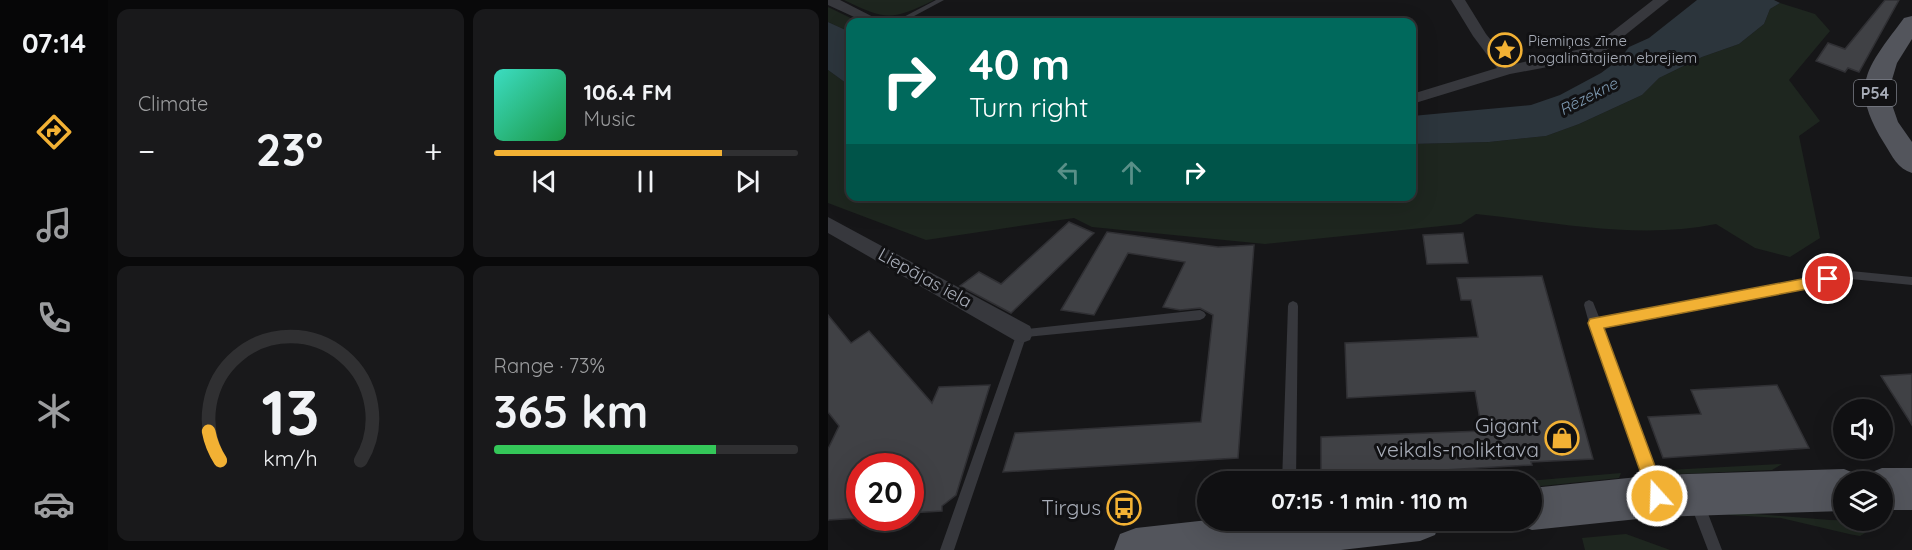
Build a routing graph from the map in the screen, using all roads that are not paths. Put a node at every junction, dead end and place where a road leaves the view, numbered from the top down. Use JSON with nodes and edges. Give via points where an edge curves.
{"nodes":[{"id":1,"x":829,"y":0,"type":"edge"},
{"id":2,"x":941,"y":0,"type":"edge"},
{"id":3,"x":1458,"y":0,"type":"edge"},
{"id":4,"x":1662,"y":0,"type":"edge"},
{"id":5,"x":867,"y":18,"type":"edge"},
{"id":6,"x":906,"y":18,"type":"edge"},
{"id":7,"x":1912,"y":23,"type":"edge"},
{"id":8,"x":1507,"y":70,"type":"junction"},
{"id":9,"x":1416,"y":98,"type":"edge"},
{"id":10,"x":1912,"y":163,"type":"edge"},
{"id":11,"x":828,"y":224,"type":"edge"},
{"id":12,"x":1912,"y":281,"type":"edge"},
{"id":13,"x":1589,"y":305,"type":"dead end"},
{"id":14,"x":1293,"y":306,"type":"dead end"},
{"id":15,"x":1200,"y":315,"type":"dead end"},
{"id":16,"x":1595,"y":323,"type":"junction"},
{"id":17,"x":1022,"y":333,"type":"junction"},
{"id":18,"x":1289,"y":471,"type":"edge"},
{"id":19,"x":1893,"y":489,"type":"edge"},
{"id":20,"x":1912,"y":489,"type":"edge"},
{"id":21,"x":1833,"y":490,"type":"edge"},
{"id":22,"x":1675,"y":495,"type":"junction"},
{"id":23,"x":1542,"y":508,"type":"edge"},
{"id":24,"x":1328,"y":531,"type":"edge"},
{"id":25,"x":1303,"y":534,"type":"edge"},
{"id":26,"x":947,"y":550,"type":"edge"},
{"id":27,"x":1136,"y":550,"type":"edge"},
{"id":28,"x":1715,"y":550,"type":"edge"}],
"edges":[{"from":1,"to":5,"type":"street"},
{"from":2,"to":6,"type":"lane"},
{"from":3,"to":8,"type":"street"},
{"from":4,"to":8,"type":"street","via":[[1599,49]]},
{"from":7,"to":10,"type":"main road","number":"P54","via":[[1883,61],[1875,94],[1884,124]]},
{"from":8,"to":9,"type":"street"},
{"from":11,"to":17,"type":"street","name":"Liepājas iela"},
{"from":12,"to":16,"type":"lane","via":[[1851,275]]},
{"from":13,"to":16,"type":"lane"},
{"from":14,"to":18,"type":"lane"},
{"from":15,"to":17,"type":"lane"},
{"from":16,"to":22,"type":"lane"},
{"from":17,"to":26,"type":"lane"},
{"from":19,"to":20,"type":"main road"},
{"from":21,"to":22,"type":"main road"},
{"from":22,"to":23,"type":"main road"},
{"from":22,"to":28,"type":"lane"},
{"from":24,"to":25,"type":"main road"},
{"from":25,"to":27,"type":"main road"}]}
